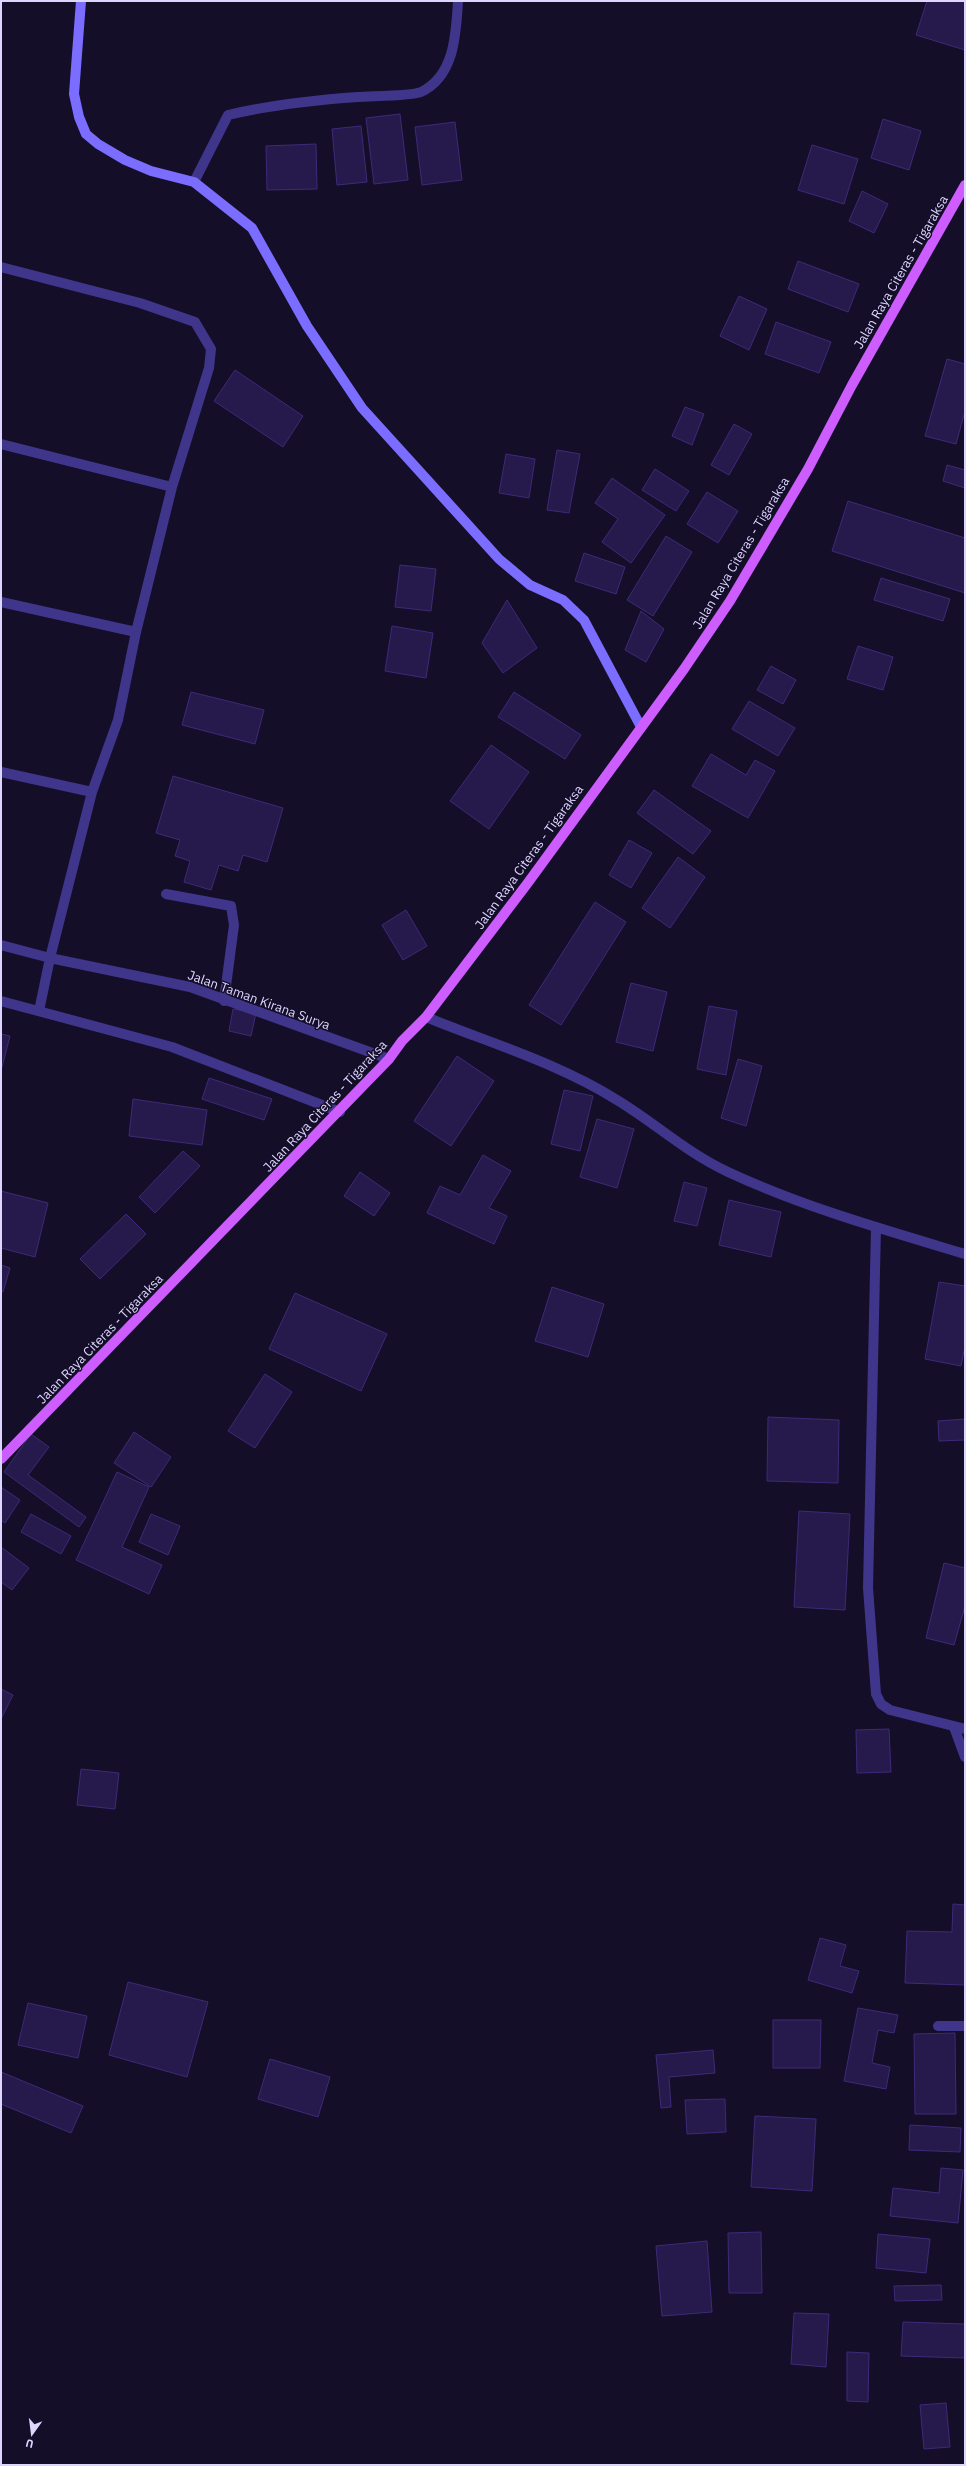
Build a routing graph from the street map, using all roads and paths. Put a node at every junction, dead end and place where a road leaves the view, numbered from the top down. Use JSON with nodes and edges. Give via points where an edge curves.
{"nodes":[{"id":1,"x":80,"y":1,"type":"edge"},
{"id":2,"x":458,"y":1,"type":"edge"},
{"id":3,"x":194,"y":182,"type":"junction"},
{"id":4,"x":965,"y":185,"type":"edge"},
{"id":5,"x":1,"y":267,"type":"edge"},
{"id":6,"x":1,"y":444,"type":"edge"},
{"id":7,"x":172,"y":487,"type":"junction"},
{"id":8,"x":1,"y":602,"type":"edge"},
{"id":9,"x":136,"y":632,"type":"junction"},
{"id":10,"x":641,"y":727,"type":"junction"},
{"id":11,"x":1,"y":772,"type":"edge"},
{"id":12,"x":92,"y":792,"type":"junction"},
{"id":13,"x":166,"y":894,"type":"dead end"},
{"id":14,"x":1,"y":945,"type":"edge"},
{"id":15,"x":50,"y":958,"type":"junction"},
{"id":16,"x":1,"y":1001,"type":"edge"},
{"id":17,"x":224,"y":1001,"type":"junction"},
{"id":18,"x":39,"y":1010,"type":"junction"},
{"id":19,"x":426,"y":1017,"type":"junction"},
{"id":20,"x":389,"y":1060,"type":"junction"},
{"id":21,"x":340,"y":1112,"type":"junction"},
{"id":22,"x":876,"y":1227,"type":"junction"},
{"id":23,"x":965,"y":1254,"type":"edge"},
{"id":24,"x":1,"y":1459,"type":"edge"},
{"id":25,"x":954,"y":1726,"type":"junction"},
{"id":26,"x":965,"y":1729,"type":"edge"},
{"id":27,"x":965,"y":1757,"type":"edge"},
{"id":28,"x":938,"y":2026,"type":"dead end"},
{"id":29,"x":965,"y":2026,"type":"edge"}],
"edges":[{"from":1,"to":3,"type":"street","via":[[74,94],[79,118],[86,134],[125,160],[152,171]]},
{"from":2,"to":3,"type":"street","via":[[456,38],[450,60],[440,77],[421,92],[347,98],[228,115]]},
{"from":3,"to":10,"type":"street","via":[[252,228],[307,326],[367,414],[499,559],[530,585],[563,600],[584,620]]},
{"from":4,"to":10,"type":"main road","name":"Jalan Raya Citeras - Tigaraksa","via":[[852,385],[808,469],[730,601]]},
{"from":5,"to":7,"type":"street","via":[[140,303],[195,322],[211,349],[209,368]]},
{"from":6,"to":7,"type":"street"},
{"from":7,"to":9,"type":"street"},
{"from":8,"to":9,"type":"street"},
{"from":9,"to":12,"type":"street","via":[[118,720]]},
{"from":10,"to":19,"type":"main road","name":"Jalan Raya Citeras - Tigaraksa"},
{"from":11,"to":12,"type":"street"},
{"from":12,"to":15,"type":"street"},
{"from":13,"to":17,"type":"street","via":[[231,906],[234,925]]},
{"from":14,"to":15,"type":"street","name":"Jalan Taman Kirana Surya"},
{"from":15,"to":17,"type":"street","name":"Jalan Taman Kirana Surya","via":[[190,987]]},
{"from":15,"to":18,"type":"street"},
{"from":16,"to":18,"type":"street"},
{"from":17,"to":20,"type":"street","name":"Jalan Taman Kirana Surya"},
{"from":18,"to":21,"type":"street","via":[[172,1047]]},
{"from":19,"to":20,"type":"main road","name":"Jalan Raya Citeras - Tigaraksa","via":[[402,1041]]},
{"from":19,"to":22,"type":"street","via":[[548,1064],[584,1082],[617,1100],[701,1158],[728,1172]]},
{"from":20,"to":21,"type":"main road","name":"Jalan Raya Citeras - Tigaraksa"},
{"from":21,"to":24,"type":"main road","name":"Jalan Raya Citeras - Tigaraksa"},
{"from":22,"to":23,"type":"street"},
{"from":22,"to":25,"type":"street","via":[[868,1588],[876,1694],[881,1704],[890,1710]]},
{"from":25,"to":26,"type":"street"},
{"from":25,"to":27,"type":"street"},
{"from":28,"to":29,"type":"street"}]}
